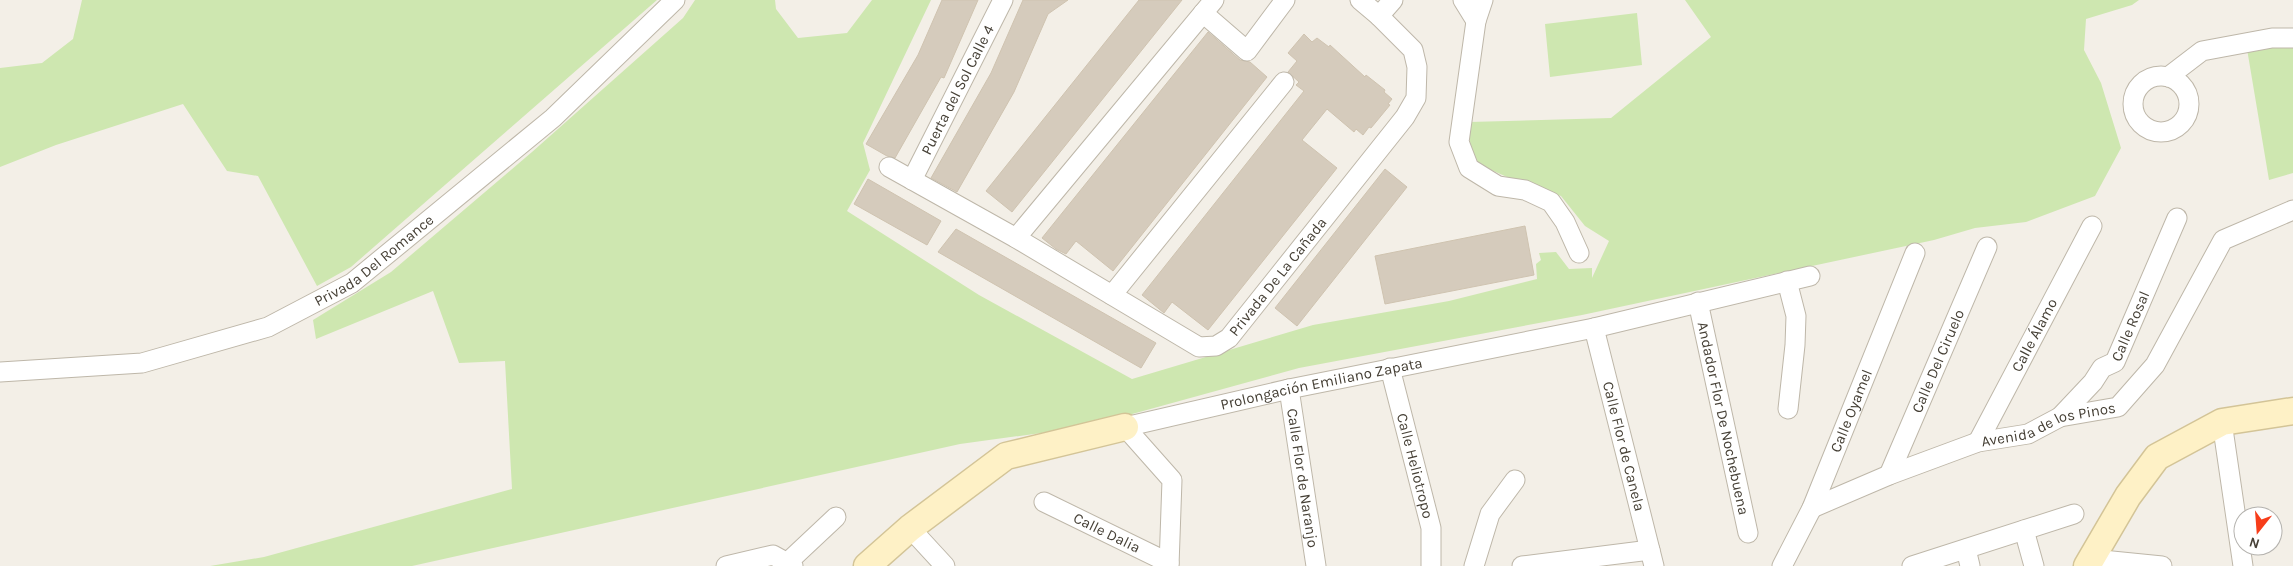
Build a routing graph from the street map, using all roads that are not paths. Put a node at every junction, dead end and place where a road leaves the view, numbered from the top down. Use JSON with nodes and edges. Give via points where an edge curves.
{"nodes":[{"id":1,"x":675,"y":0,"type":"edge"},
{"id":2,"x":1003,"y":0,"type":"edge"},
{"id":3,"x":1285,"y":0,"type":"edge"},
{"id":4,"x":1361,"y":0,"type":"edge"},
{"id":5,"x":1393,"y":0,"type":"edge"},
{"id":6,"x":1463,"y":0,"type":"edge"},
{"id":7,"x":1483,"y":0,"type":"edge"},
{"id":8,"x":1208,"y":7,"type":"edge"},
{"id":9,"x":1379,"y":16,"type":"junction"},
{"id":10,"x":1476,"y":21,"type":"junction"},
{"id":11,"x":2293,"y":38,"type":"edge"},
{"id":12,"x":2168,"y":77,"type":"dead end"},
{"id":13,"x":1284,"y":82,"type":"dead end"},
{"id":14,"x":890,"y":167,"type":"dead end"},
{"id":15,"x":912,"y":180,"type":"junction"},
{"id":16,"x":2291,"y":210,"type":"edge"},
{"id":17,"x":2177,"y":218,"type":"dead end"},
{"id":18,"x":2092,"y":226,"type":"dead end"},
{"id":19,"x":1016,"y":238,"type":"junction"},
{"id":20,"x":1987,"y":247,"type":"dead end"},
{"id":21,"x":1579,"y":253,"type":"dead end"},
{"id":22,"x":1915,"y":253,"type":"dead end"},
{"id":23,"x":1810,"y":276,"type":"dead end"},
{"id":24,"x":1787,"y":281,"type":"junction"},
{"id":25,"x":1112,"y":295,"type":"junction"},
{"id":26,"x":1698,"y":302,"type":"junction"},
{"id":27,"x":1594,"y":328,"type":"junction"},
{"id":28,"x":1390,"y":368,"type":"junction"},
{"id":29,"x":0,"y":372,"type":"edge"},
{"id":30,"x":1289,"y":389,"type":"junction"},
{"id":31,"x":1788,"y":409,"type":"dead end"},
{"id":32,"x":2293,"y":411,"type":"edge"},
{"id":33,"x":2060,"y":417,"type":"junction"},
{"id":34,"x":2222,"y":422,"type":"junction"},
{"id":35,"x":1126,"y":428,"type":"junction"},
{"id":36,"x":1978,"y":442,"type":"junction"},
{"id":37,"x":1889,"y":475,"type":"junction"},
{"id":38,"x":1515,"y":480,"type":"dead end"},
{"id":39,"x":1044,"y":502,"type":"dead end"},
{"id":40,"x":1812,"y":508,"type":"junction"},
{"id":41,"x":2074,"y":514,"type":"dead end"},
{"id":42,"x":836,"y":517,"type":"dead end"},
{"id":43,"x":910,"y":528,"type":"junction"},
{"id":44,"x":2024,"y":530,"type":"junction"},
{"id":45,"x":1748,"y":533,"type":"dead end"},
{"id":46,"x":1968,"y":557,"type":"edge"},
{"id":47,"x":1652,"y":558,"type":"edge"},
{"id":48,"x":2089,"y":563,"type":"edge"},
{"id":49,"x":790,"y":564,"type":"edge"},
{"id":50,"x":1169,"y":565,"type":"edge"},
{"id":51,"x":726,"y":566,"type":"edge"},
{"id":52,"x":867,"y":566,"type":"edge"},
{"id":53,"x":945,"y":566,"type":"edge"},
{"id":54,"x":1316,"y":566,"type":"edge"},
{"id":55,"x":1431,"y":566,"type":"edge"},
{"id":56,"x":1474,"y":566,"type":"edge"},
{"id":57,"x":1522,"y":566,"type":"edge"},
{"id":58,"x":1782,"y":566,"type":"edge"},
{"id":59,"x":1912,"y":566,"type":"edge"},
{"id":60,"x":2034,"y":566,"type":"edge"},
{"id":61,"x":2162,"y":566,"type":"edge"},
{"id":62,"x":2243,"y":566,"type":"edge"}],
"edges":[{"from":1,"to":29,"type":"street","name":"Privada Del Romance","via":[[553,118],[352,283],[268,327],[142,363]]},
{"from":2,"to":15,"type":"street","name":"Puerta del Sol Calle 4"},
{"from":3,"to":8,"type":"street","via":[[1247,51]]},
{"from":4,"to":9,"type":"street","name":"Privada De La Cañada"},
{"from":5,"to":9,"type":"street"},
{"from":6,"to":10,"type":"street"},
{"from":7,"to":10,"type":"street"},
{"from":8,"to":19,"type":"street"},
{"from":9,"to":25,"type":"street","name":"Privada De La Cañada","via":[[1413,50],[1417,67],[1416,98],[1405,118],[1229,338],[1216,346],[1199,347]]},
{"from":10,"to":21,"type":"street","via":[[1459,142],[1469,168],[1498,186],[1525,190],[1551,202],[1565,222]]},
{"from":11,"to":12,"type":"street","via":[[2272,38],[2202,52]]},
{"from":13,"to":25,"type":"street"},
{"from":14,"to":15,"type":"street","name":"Privada De La Cañada"},
{"from":15,"to":19,"type":"street","name":"Privada De La Cañada"},
{"from":16,"to":33,"type":"street","name":"Avenida de los Pinos","via":[[2223,240],[2155,365],[2118,407]]},
{"from":17,"to":33,"type":"street","name":"Calle Rosal","via":[[2115,362],[2102,368]]},
{"from":18,"to":36,"type":"street","name":"Calle Álamo"},
{"from":19,"to":25,"type":"street","name":"Privada De La Cañada"},
{"from":20,"to":37,"type":"street","name":"Calle Del Ciruelo"},
{"from":22,"to":40,"type":"street","name":"Calle Oyamel"},
{"from":23,"to":24,"type":"street","name":"Prolongación Emiliano Zapata"},
{"from":24,"to":26,"type":"street","name":"Prolongación Emiliano Zapata"},
{"from":24,"to":31,"type":"street","via":[[1796,316]]},
{"from":26,"to":27,"type":"street","name":"Prolongación Emiliano Zapata"},
{"from":26,"to":45,"type":"street","name":"Andador Flor De Nochebuena"},
{"from":27,"to":28,"type":"street","name":"Prolongación Emiliano Zapata"},
{"from":27,"to":47,"type":"street","name":"Calle Flor de Canela"},
{"from":28,"to":30,"type":"street","name":"Prolongación Emiliano Zapata"},
{"from":28,"to":55,"type":"street","name":"Calle Heliotropo","via":[[1431,528]]},
{"from":30,"to":35,"type":"street","name":"Prolongación Emiliano Zapata"},
{"from":30,"to":54,"type":"street","name":"Calle Flor de Naranjo"},
{"from":32,"to":34,"type":"main road"},
{"from":33,"to":36,"type":"street","name":"Avenida de los Pinos","via":[[2028,434]]},
{"from":34,"to":48,"type":"main road","via":[[2157,457],[2128,496]]},
{"from":34,"to":62,"type":"street"},
{"from":35,"to":43,"type":"main road","name":"Prolongación Emiliano Zapata","via":[[1006,456]]},
{"from":35,"to":50,"type":"street","via":[[1172,480]]},
{"from":36,"to":37,"type":"street","name":"Avenida de los Pinos"},
{"from":37,"to":40,"type":"street","name":"Avenida de los Pinos"},
{"from":38,"to":56,"type":"street","via":[[1490,514]]},
{"from":39,"to":50,"type":"street","name":"Calle Dalia"},
{"from":40,"to":58,"type":"street","name":"Calle Oyamel"},
{"from":41,"to":44,"type":"street"},
{"from":42,"to":49,"type":"street"},
{"from":43,"to":52,"type":"main road","name":"Prolongación Emiliano Zapata"},
{"from":43,"to":53,"type":"street"},
{"from":44,"to":46,"type":"street"},
{"from":44,"to":60,"type":"street"},
{"from":46,"to":59,"type":"street"},
{"from":47,"to":57,"type":"street"},
{"from":48,"to":61,"type":"street"},
{"from":49,"to":51,"type":"street","via":[[773,555]]}]}
